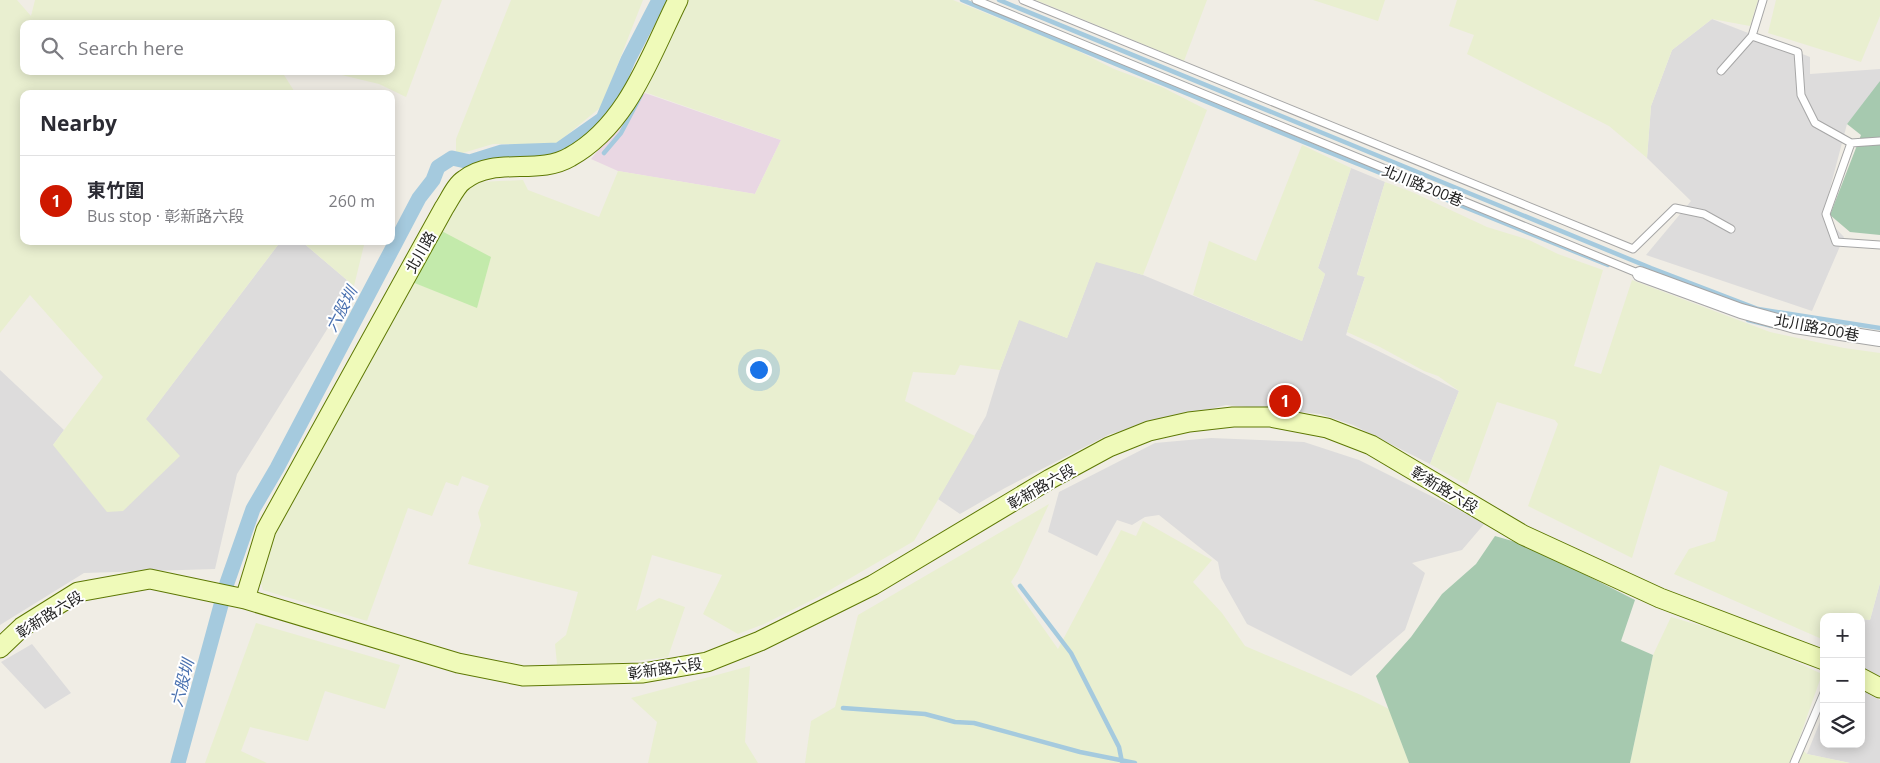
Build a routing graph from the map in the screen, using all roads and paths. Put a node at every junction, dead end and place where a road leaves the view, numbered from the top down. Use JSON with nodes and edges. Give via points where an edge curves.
{"nodes":[{"id":1,"x":678,"y":0,"type":"edge"},
{"id":2,"x":976,"y":0,"type":"edge"},
{"id":3,"x":1023,"y":0,"type":"edge"},
{"id":4,"x":1763,"y":0,"type":"edge"},
{"id":5,"x":1752,"y":36,"type":"junction"},
{"id":6,"x":1721,"y":71,"type":"dead end"},
{"id":7,"x":1880,"y":141,"type":"edge"},
{"id":8,"x":1851,"y":143,"type":"junction"},
{"id":9,"x":1732,"y":229,"type":"dead end"},
{"id":10,"x":1880,"y":245,"type":"edge"},
{"id":11,"x":1640,"y":274,"type":"joint"},
{"id":12,"x":1880,"y":338,"type":"edge"},
{"id":13,"x":245,"y":599,"type":"junction"},
{"id":14,"x":0,"y":648,"type":"edge"},
{"id":15,"x":1820,"y":658,"type":"edge"},
{"id":16,"x":1865,"y":680,"type":"edge"},
{"id":17,"x":1880,"y":688,"type":"edge"},
{"id":18,"x":1820,"y":702,"type":"edge"},
{"id":19,"x":1794,"y":763,"type":"edge"}],
"edges":[{"from":1,"to":13,"type":"street","name":"北川路","via":[[631,95],[609,127],[590,144],[569,158],[549,164],[485,169],[463,180],[444,208],[266,530]]},
{"from":2,"to":11,"type":"lane","name":"北川路200巷"},
{"from":3,"to":9,"type":"lane","via":[[1633,249],[1675,208],[1704,214]]},
{"from":4,"to":5,"type":"lane"},
{"from":5,"to":6,"type":"lane"},
{"from":5,"to":8,"type":"lane","via":[[1798,52],[1801,95],[1814,123]]},
{"from":7,"to":8,"type":"lane"},
{"from":8,"to":10,"type":"lane","via":[[1826,214],[1836,242]]},
{"from":11,"to":12,"type":"street","name":"北川路200巷","via":[[1741,311],[1795,326]]},
{"from":13,"to":14,"type":"street","name":"彰新路六段","via":[[150,579],[78,592],[22,627]]},
{"from":13,"to":15,"type":"street","name":"彰新路六段","via":[[458,663],[523,676],[643,673],[707,662],[760,641],[873,585],[1050,479],[1109,448],[1149,431],[1189,422],[1270,417],[1327,428],[1371,445],[1523,535],[1660,598]]},
{"from":16,"to":17,"type":"street"},
{"from":18,"to":19,"type":"lane"}]}
